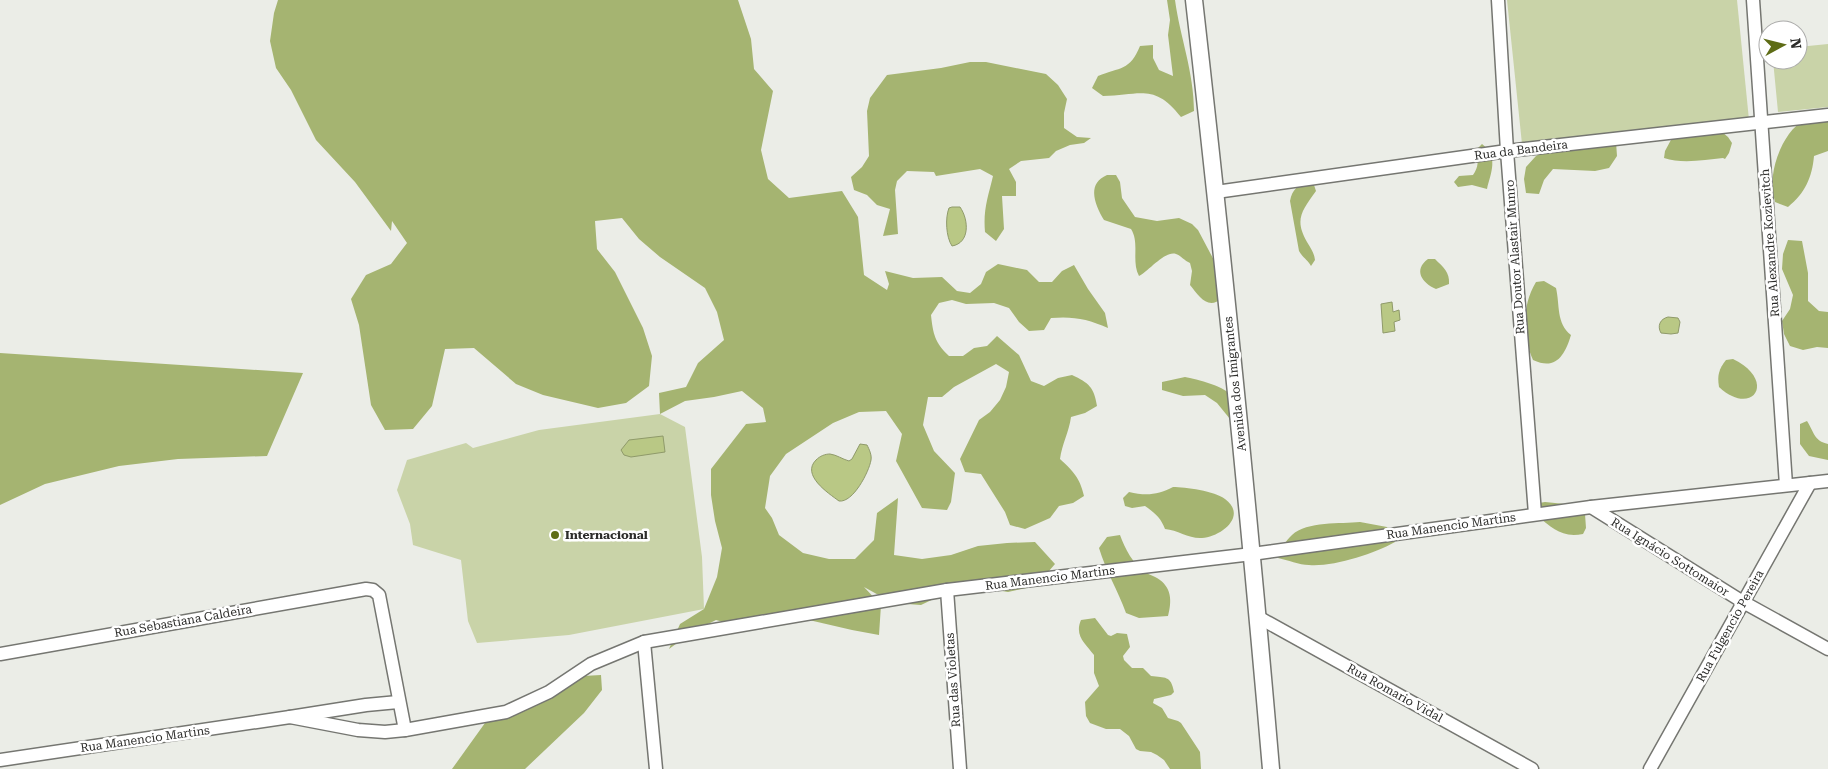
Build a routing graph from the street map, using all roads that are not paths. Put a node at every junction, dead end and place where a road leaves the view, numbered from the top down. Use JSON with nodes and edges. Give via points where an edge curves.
{"nodes":[{"id":1,"x":1194,"y":0,"type":"edge"},
{"id":2,"x":1498,"y":0,"type":"edge"},
{"id":3,"x":1753,"y":0,"type":"edge"},
{"id":4,"x":1828,"y":114,"type":"edge"},
{"id":5,"x":1762,"y":122,"type":"junction"},
{"id":6,"x":1507,"y":151,"type":"junction"},
{"id":7,"x":1216,"y":192,"type":"junction"},
{"id":8,"x":1828,"y":481,"type":"edge"},
{"id":9,"x":1810,"y":483,"type":"junction"},
{"id":10,"x":1786,"y":485,"type":"junction"},
{"id":11,"x":1591,"y":507,"type":"junction"},
{"id":12,"x":1535,"y":514,"type":"junction"},
{"id":13,"x":1252,"y":554,"type":"junction"},
{"id":14,"x":947,"y":590,"type":"junction"},
{"id":15,"x":1743,"y":602,"type":"junction"},
{"id":16,"x":1258,"y":617,"type":"junction"},
{"id":17,"x":644,"y":642,"type":"junction"},
{"id":18,"x":1828,"y":650,"type":"edge"},
{"id":19,"x":0,"y":654,"type":"edge"},
{"id":20,"x":398,"y":702,"type":"junction"},
{"id":21,"x":290,"y":717,"type":"junction"},
{"id":22,"x":405,"y":730,"type":"junction"},
{"id":23,"x":0,"y":760,"type":"edge"},
{"id":24,"x":656,"y":769,"type":"edge"},
{"id":25,"x":960,"y":769,"type":"edge"},
{"id":26,"x":1271,"y":769,"type":"edge"},
{"id":27,"x":1532,"y":769,"type":"edge"},
{"id":28,"x":1650,"y":769,"type":"edge"}],
"edges":[{"from":1,"to":7,"type":"street","name":"Avenida dos Imigrantes"},
{"from":2,"to":6,"type":"street","name":"Rua Doutor Alastair Munro"},
{"from":3,"to":5,"type":"street","name":"Rua Alexandre Kozievitch"},
{"from":4,"to":5,"type":"street","name":"Rua da Bandeira"},
{"from":5,"to":6,"type":"street","name":"Rua da Bandeira"},
{"from":5,"to":10,"type":"street","name":"Rua Alexandre Kozievitch"},
{"from":6,"to":7,"type":"street","name":"Rua da Bandeira"},
{"from":6,"to":12,"type":"street","name":"Rua Doutor Alastair Munro"},
{"from":7,"to":13,"type":"street","name":"Avenida dos Imigrantes"},
{"from":8,"to":9,"type":"street","name":"Rua Manencio Martins"},
{"from":9,"to":10,"type":"street","name":"Rua Manencio Martins"},
{"from":9,"to":15,"type":"street","name":"Rua Fulgencio Pereira"},
{"from":10,"to":11,"type":"street","name":"Rua Manencio Martins"},
{"from":11,"to":12,"type":"street","name":"Rua Manencio Martins"},
{"from":11,"to":15,"type":"street","name":"Rua Ignácio Sottomaior"},
{"from":12,"to":13,"type":"street","name":"Rua Manencio Martins"},
{"from":13,"to":14,"type":"street","name":"Rua Manencio Martins"},
{"from":13,"to":16,"type":"street","name":"Avenida dos Imigrantes"},
{"from":14,"to":17,"type":"street","name":"Rua Manencio Martins"},
{"from":14,"to":25,"type":"street","name":"Rua das Violetas"},
{"from":15,"to":18,"type":"street","name":"Rua Ignácio Sottomaior"},
{"from":15,"to":28,"type":"street","name":"Rua Fulgencio Pereira"},
{"from":16,"to":26,"type":"street","name":"Avenida dos Imigrantes"},
{"from":16,"to":27,"type":"street","name":"Rua Romario Vidal"},
{"from":17,"to":22,"type":"street","name":"Rua Manencio Martins","via":[[591,664],[549,692],[506,712]]},
{"from":17,"to":24,"type":"street"},
{"from":19,"to":20,"type":"street","name":"Rua Sebastiana Caldeira","via":[[366,589],[379,595]]},
{"from":20,"to":21,"type":"street","name":"Rua Manencio Martins"},
{"from":20,"to":22,"type":"street"},
{"from":21,"to":22,"type":"street","name":"Rua Manencio Martins","via":[[358,730]]},
{"from":21,"to":23,"type":"street","name":"Rua Manencio Martins"}]}
